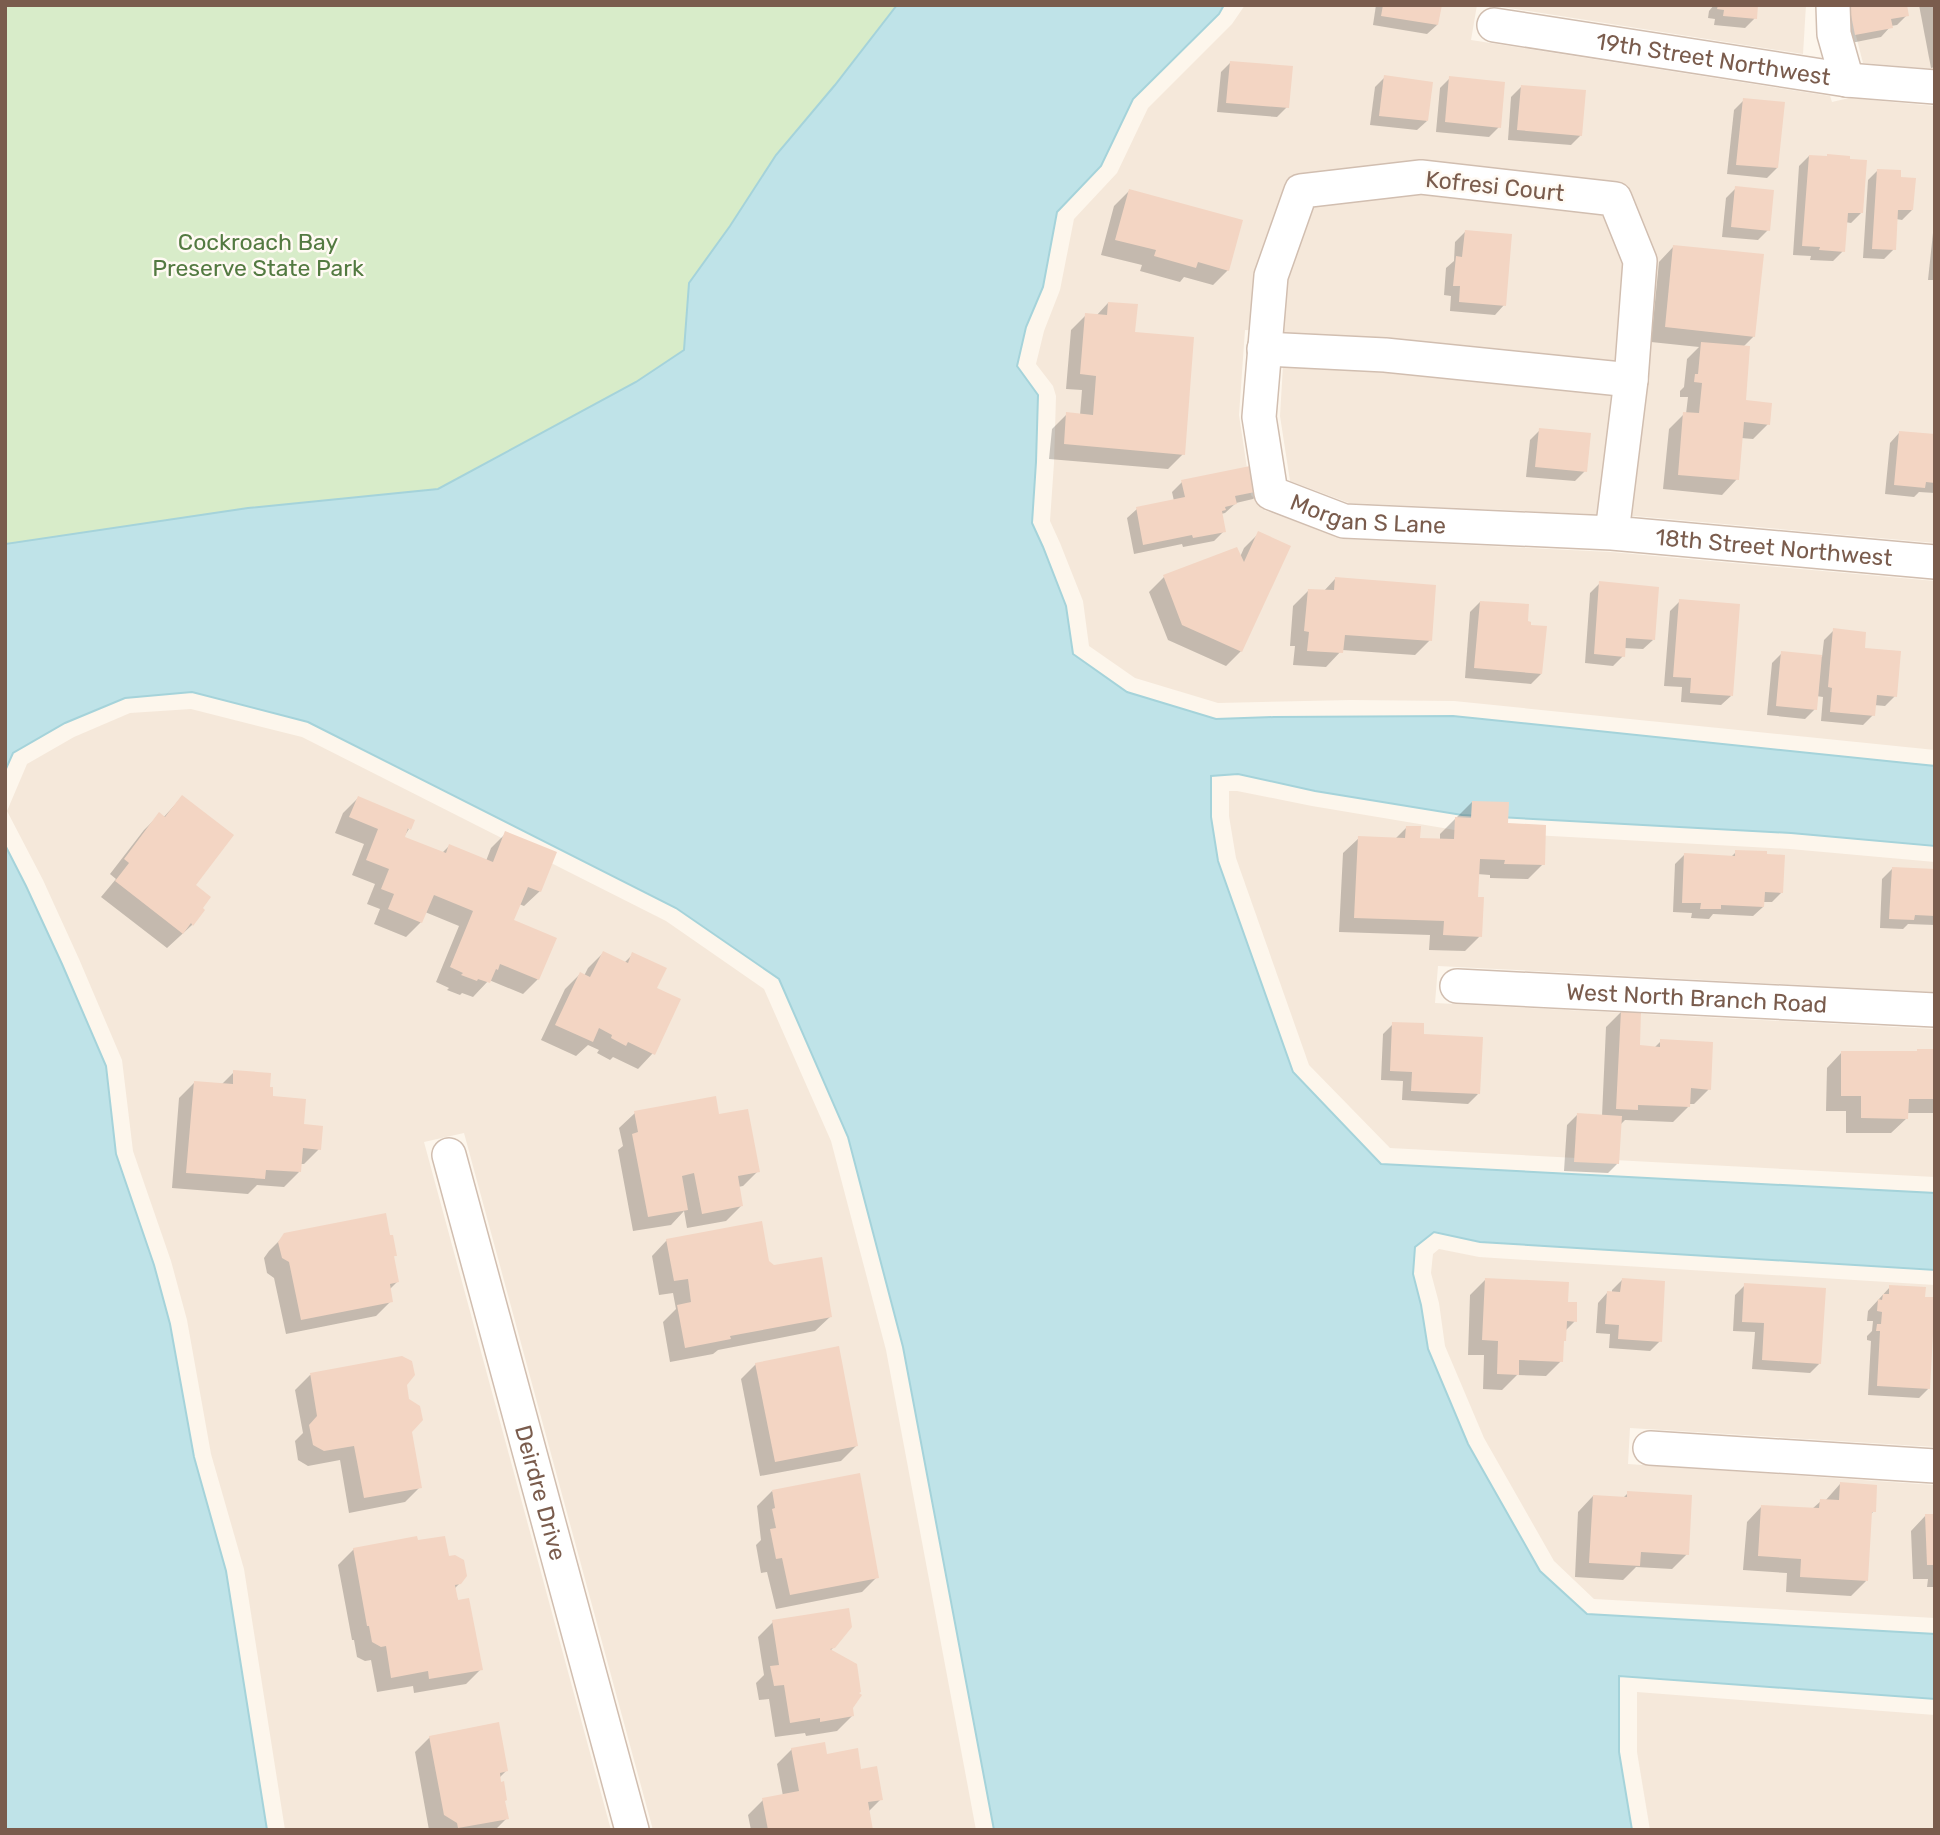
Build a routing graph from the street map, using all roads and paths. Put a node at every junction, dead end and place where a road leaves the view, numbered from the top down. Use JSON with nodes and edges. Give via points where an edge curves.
{"nodes":[{"id":1,"x":1833,"y":5,"type":"edge"},
{"id":2,"x":1494,"y":25,"type":"dead end"},
{"id":3,"x":1847,"y":80,"type":"junction"},
{"id":4,"x":1935,"y":88,"type":"edge"},
{"id":5,"x":1264,"y":349,"type":"junction"},
{"id":6,"x":1631,"y":380,"type":"junction"},
{"id":7,"x":1612,"y":533,"type":"junction"},
{"id":8,"x":1935,"y":562,"type":"edge"},
{"id":9,"x":1457,"y":986,"type":"dead end"},
{"id":10,"x":1935,"y":1010,"type":"edge"},
{"id":11,"x":449,"y":1155,"type":"dead end"},
{"id":12,"x":1650,"y":1448,"type":"dead end"},
{"id":13,"x":1935,"y":1466,"type":"edge"},
{"id":14,"x":632,"y":1830,"type":"edge"}],
"edges":[{"from":1,"to":3,"type":"street","via":[[1833,34]]},
{"from":2,"to":3,"type":"street","name":"19th Street Northwest"},
{"from":3,"to":4,"type":"street","name":"19th Street Northwest"},
{"from":5,"to":6,"type":"street","via":[[1385,355]]},
{"from":5,"to":6,"type":"street","name":"Kofresi Court","via":[[1271,276],[1301,191],[1421,177],[1615,199],[1640,261]]},
{"from":5,"to":7,"type":"street","name":"Morgan S Lane","via":[[1259,416],[1271,493],[1344,521]]},
{"from":6,"to":7,"type":"street","name":"Kofresi Court"},
{"from":7,"to":8,"type":"street","name":"18th Street Northwest"},
{"from":9,"to":10,"type":"street","name":"West North Branch Road"},
{"from":11,"to":14,"type":"street","name":"Deirdre Drive"},
{"from":12,"to":13,"type":"street"}]}
